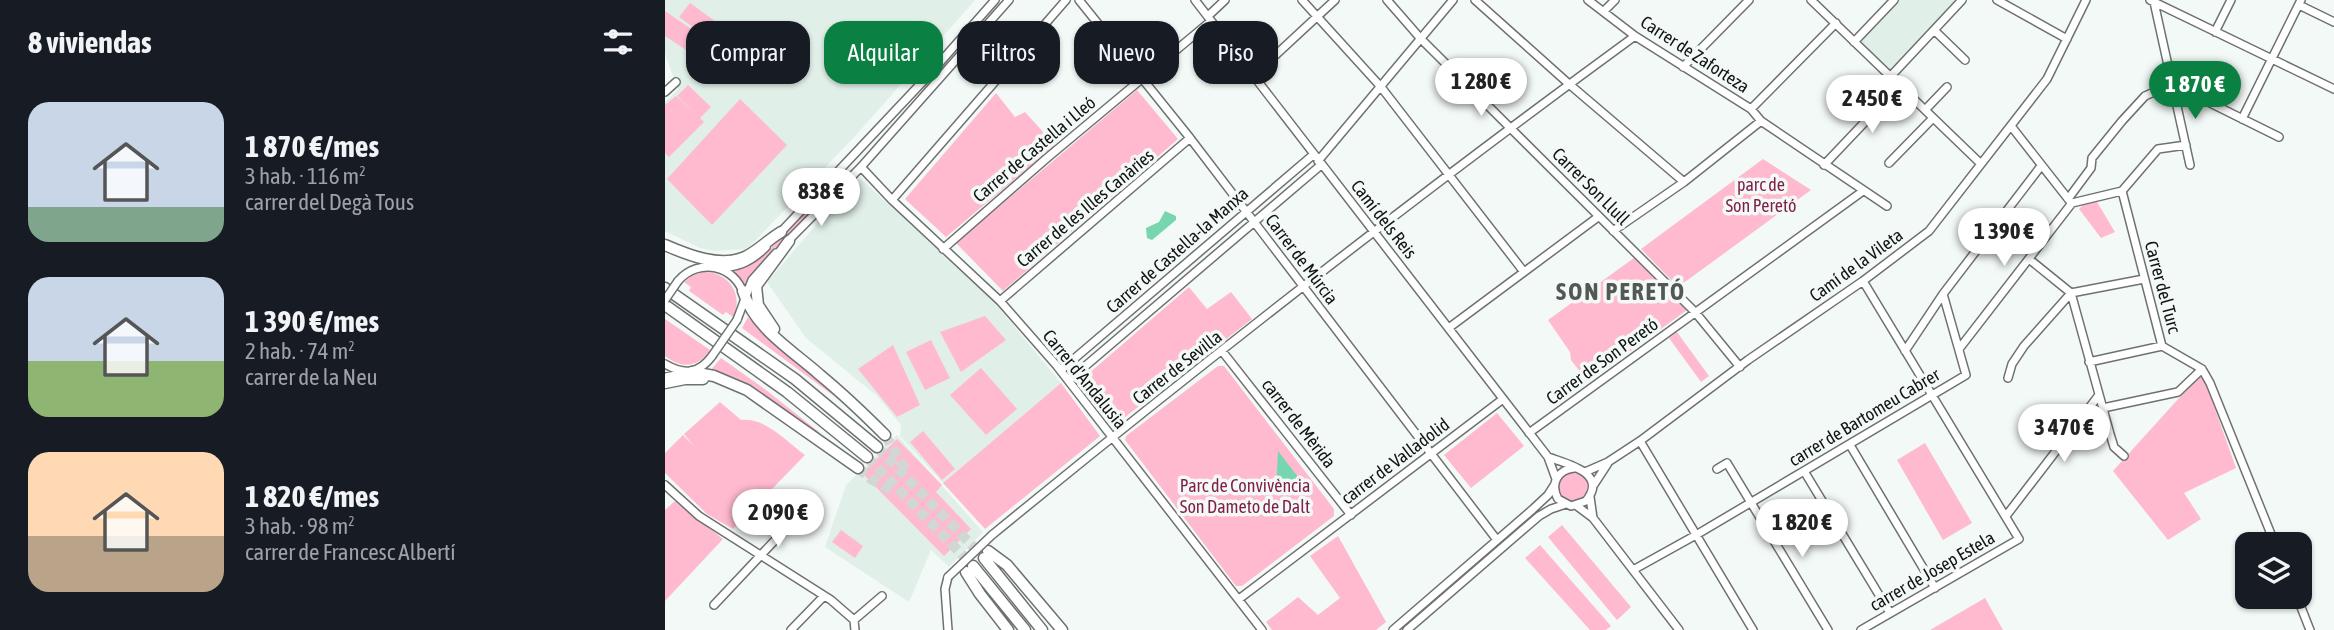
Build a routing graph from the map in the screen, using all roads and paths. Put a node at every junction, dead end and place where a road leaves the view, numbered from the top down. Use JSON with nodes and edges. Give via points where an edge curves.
{"nodes":[{"id":1,"x":995,"y":0,"type":"edge"},
{"id":2,"x":1009,"y":0,"type":"edge"},
{"id":3,"x":1066,"y":0,"type":"edge"},
{"id":4,"x":1079,"y":0,"type":"edge"},
{"id":5,"x":1195,"y":0,"type":"edge"},
{"id":6,"x":1225,"y":0,"type":"edge"},
{"id":7,"x":1303,"y":0,"type":"edge"},
{"id":8,"x":1335,"y":0,"type":"edge"},
{"id":9,"x":1387,"y":0,"type":"edge"},
{"id":10,"x":1453,"y":0,"type":"edge"},
{"id":11,"x":1475,"y":0,"type":"edge"},
{"id":12,"x":1588,"y":0,"type":"edge"},
{"id":13,"x":1615,"y":0,"type":"edge"},
{"id":14,"x":1749,"y":0,"type":"edge"},
{"id":15,"x":1893,"y":0,"type":"edge"},
{"id":16,"x":1962,"y":0,"type":"edge"},
{"id":17,"x":1997,"y":0,"type":"edge"},
{"id":18,"x":2086,"y":0,"type":"edge"},
{"id":19,"x":2231,"y":0,"type":"edge"},
{"id":20,"x":1815,"y":1,"type":"edge"},
{"id":21,"x":2153,"y":1,"type":"edge"},
{"id":22,"x":2300,"y":3,"type":"edge"},
{"id":23,"x":1604,"y":11,"type":"junction"},
{"id":24,"x":1317,"y":16,"type":"junction"},
{"id":25,"x":1210,"y":18,"type":"junction"},
{"id":26,"x":1096,"y":21,"type":"edge"},
{"id":27,"x":1212,"y":21,"type":"edge"},
{"id":28,"x":2334,"y":22,"type":"edge"},
{"id":29,"x":1836,"y":23,"type":"junction"},
{"id":30,"x":1934,"y":30,"type":"junction"},
{"id":31,"x":2215,"y":32,"type":"junction"},
{"id":32,"x":1635,"y":36,"type":"junction"},
{"id":33,"x":1421,"y":38,"type":"junction"},
{"id":34,"x":2067,"y":39,"type":"junction"},
{"id":35,"x":1854,"y":42,"type":"junction"},
{"id":36,"x":1179,"y":45,"type":"edge"},
{"id":37,"x":1278,"y":53,"type":"edge"},
{"id":38,"x":1965,"y":60,"type":"dead end"},
{"id":39,"x":2272,"y":60,"type":"junction"},
{"id":40,"x":1683,"y":67,"type":"junction"},
{"id":41,"x":1890,"y":78,"type":"junction"},
{"id":42,"x":676,"y":82,"type":"dead end"},
{"id":43,"x":1135,"y":84,"type":"edge"},
{"id":44,"x":1147,"y":84,"type":"edge"},
{"id":45,"x":1259,"y":84,"type":"edge"},
{"id":46,"x":1569,"y":84,"type":"junction"},
{"id":47,"x":2172,"y":84,"type":"junction"},
{"id":48,"x":1899,"y":86,"type":"junction"},
{"id":49,"x":1381,"y":87,"type":"junction"},
{"id":50,"x":1947,"y":87,"type":"dead end"},
{"id":51,"x":2334,"y":89,"type":"edge"},
{"id":52,"x":665,"y":92,"type":"edge"},
{"id":53,"x":1751,"y":109,"type":"junction"},
{"id":54,"x":1925,"y":110,"type":"junction"},
{"id":55,"x":1933,"y":118,"type":"junction"},
{"id":56,"x":2242,"y":119,"type":"junction"},
{"id":57,"x":1761,"y":121,"type":"junction"},
{"id":58,"x":2011,"y":126,"type":"junction"},
{"id":59,"x":1510,"y":127,"type":"junction"},
{"id":60,"x":2279,"y":137,"type":"dead end"},
{"id":61,"x":1191,"y":138,"type":"junction"},
{"id":62,"x":2186,"y":145,"type":"junction"},
{"id":63,"x":1317,"y":160,"type":"junction"},
{"id":64,"x":1889,"y":163,"type":"dead end"},
{"id":65,"x":1980,"y":163,"type":"junction"},
{"id":66,"x":1824,"y":164,"type":"junction"},
{"id":67,"x":2190,"y":165,"type":"dead end"},
{"id":68,"x":2041,"y":166,"type":"junction"},
{"id":69,"x":861,"y":167,"type":"junction"},
{"id":70,"x":1447,"y":174,"type":"junction"},
{"id":71,"x":1684,"y":182,"type":"junction"},
{"id":72,"x":1863,"y":191,"type":"junction"},
{"id":73,"x":2122,"y":191,"type":"junction"},
{"id":74,"x":892,"y":200,"type":"junction"},
{"id":75,"x":2070,"y":201,"type":"junction"},
{"id":76,"x":1887,"y":206,"type":"dead end"},
{"id":77,"x":1246,"y":212,"type":"junction"},
{"id":78,"x":1598,"y":216,"type":"junction"},
{"id":79,"x":1254,"y":223,"type":"junction"},
{"id":80,"x":1373,"y":231,"type":"junction"},
{"id":81,"x":1613,"y":231,"type":"junction"},
{"id":82,"x":781,"y":232,"type":"junction"},
{"id":83,"x":789,"y":241,"type":"junction"},
{"id":84,"x":665,"y":248,"type":"edge"},
{"id":85,"x":943,"y":248,"type":"junction"},
{"id":86,"x":2029,"y":259,"type":"junction"},
{"id":87,"x":711,"y":266,"type":"junction"},
{"id":88,"x":1524,"y":272,"type":"junction"},
{"id":89,"x":2144,"y":279,"type":"junction"},
{"id":90,"x":1863,"y":281,"type":"junction"},
{"id":91,"x":1303,"y":287,"type":"junction"},
{"id":92,"x":665,"y":288,"type":"edge"},
{"id":93,"x":2071,"y":293,"type":"junction"},
{"id":94,"x":1943,"y":294,"type":"junction"},
{"id":95,"x":744,"y":297,"type":"junction"},
{"id":96,"x":1000,"y":301,"type":"junction"},
{"id":97,"x":665,"y":303,"type":"edge"},
{"id":98,"x":1695,"y":313,"type":"junction"},
{"id":99,"x":1450,"y":327,"type":"junction"},
{"id":100,"x":2162,"y":346,"type":"junction"},
{"id":101,"x":1959,"y":349,"type":"junction"},
{"id":102,"x":1222,"y":351,"type":"junction"},
{"id":103,"x":1905,"y":351,"type":"junction"},
{"id":104,"x":2089,"y":362,"type":"junction"},
{"id":105,"x":665,"y":364,"type":"edge"},
{"id":106,"x":1740,"y":367,"type":"junction"},
{"id":107,"x":814,"y":369,"type":"junction"},
{"id":108,"x":2202,"y":369,"type":"junction"},
{"id":109,"x":1061,"y":370,"type":"junction"},
{"id":110,"x":690,"y":372,"type":"junction"},
{"id":111,"x":2008,"y":378,"type":"dead end"},
{"id":112,"x":665,"y":380,"type":"edge"},
{"id":113,"x":1069,"y":380,"type":"junction"},
{"id":114,"x":2099,"y":395,"type":"junction"},
{"id":115,"x":1933,"y":396,"type":"junction"},
{"id":116,"x":1503,"y":399,"type":"junction"},
{"id":117,"x":769,"y":404,"type":"junction"},
{"id":118,"x":2103,"y":408,"type":"junction"},
{"id":119,"x":1529,"y":433,"type":"junction"},
{"id":120,"x":885,"y":435,"type":"tunnel mouth"},
{"id":121,"x":1112,"y":438,"type":"junction"},
{"id":122,"x":1640,"y":441,"type":"junction"},
{"id":123,"x":1850,"y":445,"type":"junction"},
{"id":124,"x":877,"y":447,"type":"tunnel mouth"},
{"id":125,"x":1432,"y":453,"type":"junction"},
{"id":126,"x":2124,"y":456,"type":"dead end"},
{"id":127,"x":867,"y":457,"type":"tunnel mouth"},
{"id":128,"x":1548,"y":457,"type":"junction"},
{"id":129,"x":1608,"y":462,"type":"junction"},
{"id":130,"x":858,"y":468,"type":"tunnel mouth"},
{"id":131,"x":1574,"y":468,"type":"junction"},
{"id":132,"x":1717,"y":469,"type":"dead end"},
{"id":133,"x":1804,"y":471,"type":"junction"},
{"id":134,"x":1585,"y":472,"type":"junction"},
{"id":135,"x":1555,"y":482,"type":"junction"},
{"id":136,"x":665,"y":485,"type":"edge"},
{"id":137,"x":1593,"y":486,"type":"junction"},
{"id":138,"x":1590,"y":497,"type":"junction"},
{"id":139,"x":1752,"y":502,"type":"junction"},
{"id":140,"x":810,"y":503,"type":"dead end"},
{"id":141,"x":1566,"y":505,"type":"junction"},
{"id":142,"x":1577,"y":506,"type":"junction"},
{"id":143,"x":1351,"y":515,"type":"junction"},
{"id":144,"x":2006,"y":516,"type":"junction"},
{"id":145,"x":1593,"y":518,"type":"junction"},
{"id":146,"x":2271,"y":532,"type":"edge"},
{"id":147,"x":1696,"y":535,"type":"junction"},
{"id":148,"x":1497,"y":540,"type":"junction"},
{"id":149,"x":762,"y":556,"type":"junction"},
{"id":150,"x":1633,"y":570,"type":"junction"},
{"id":151,"x":1935,"y":588,"type":"junction"},
{"id":152,"x":824,"y":596,"type":"junction"},
{"id":153,"x":882,"y":596,"type":"dead end"},
{"id":154,"x":1239,"y":599,"type":"junction"},
{"id":155,"x":714,"y":605,"type":"dead end"},
{"id":156,"x":2302,"y":609,"type":"edge"},
{"id":157,"x":1890,"y":613,"type":"junction"},
{"id":158,"x":854,"y":620,"type":"junction"},
{"id":159,"x":791,"y":630,"type":"edge"},
{"id":160,"x":855,"y":630,"type":"edge"},
{"id":161,"x":948,"y":630,"type":"edge"},
{"id":162,"x":1008,"y":630,"type":"edge"},
{"id":163,"x":1025,"y":630,"type":"edge"},
{"id":164,"x":1042,"y":630,"type":"edge"},
{"id":165,"x":1062,"y":630,"type":"edge"},
{"id":166,"x":1262,"y":630,"type":"edge"},
{"id":167,"x":1393,"y":630,"type":"edge"},
{"id":168,"x":1407,"y":630,"type":"edge"},
{"id":169,"x":1679,"y":630,"type":"edge"},
{"id":170,"x":1753,"y":630,"type":"edge"},
{"id":171,"x":1828,"y":630,"type":"edge"},
{"id":172,"x":1861,"y":630,"type":"edge"},
{"id":173,"x":2311,"y":630,"type":"edge"}],
"edges":[{"from":1,"to":82,"type":"street"},
{"from":2,"to":69,"type":"street"},
{"from":3,"to":74,"type":"street"},
{"from":4,"to":26,"type":"street","name":"Carrer de Múrcia"},
{"from":5,"to":25,"type":"street","name":"Camí dels Reis"},
{"from":6,"to":25,"type":"street","name":"Carrer de Castella i Lleó"},
{"from":7,"to":24,"type":"street"},
{"from":8,"to":24,"type":"street"},
{"from":9,"to":33,"type":"street","name":"Carrer Son Llull"},
{"from":10,"to":33,"type":"street"},
{"from":11,"to":46,"type":"street"},
{"from":12,"to":23,"type":"street","name":"Carrer de Zaforteza"},
{"from":13,"to":23,"type":"street"},
{"from":14,"to":40,"type":"street"},
{"from":15,"to":35,"type":"street"},
{"from":16,"to":30,"type":"street"},
{"from":17,"to":34,"type":"street"},
{"from":18,"to":34,"type":"street","name":"Camí de la Vileta"},
{"from":19,"to":31,"type":"street"},
{"from":20,"to":29,"type":"street"},
{"from":21,"to":31,"type":"street"},
{"from":21,"to":47,"type":"street"},
{"from":22,"to":28,"type":"street"},
{"from":22,"to":39,"type":"street"},
{"from":23,"to":32,"type":"street","name":"Carrer de Zaforteza"},
{"from":24,"to":37,"type":"street"},
{"from":24,"to":49,"type":"street"},
{"from":25,"to":27,"type":"street","name":"Camí dels Reis"},
{"from":25,"to":36,"type":"street","name":"Carrer de Castella i Lleó"},
{"from":29,"to":35,"type":"street"},
{"from":29,"to":53,"type":"street"},
{"from":30,"to":38,"type":"street"},
{"from":30,"to":41,"type":"street"},
{"from":31,"to":39,"type":"street"},
{"from":32,"to":40,"type":"street","name":"Carrer de Zaforteza"},
{"from":32,"to":46,"type":"street","name":"Carrer de Sevilla"},
{"from":33,"to":49,"type":"street"},
{"from":33,"to":59,"type":"street","name":"Carrer Son Llull"},
{"from":34,"to":58,"type":"street","name":"Camí de la Vileta","via":[[2047,79]]},
{"from":35,"to":41,"type":"street"},
{"from":39,"to":51,"type":"street"},
{"from":39,"to":56,"type":"street"},
{"from":40,"to":53,"type":"street","name":"Carrer de Zaforteza"},
{"from":41,"to":48,"type":"street"},
{"from":42,"to":52,"type":"street"},
{"from":43,"to":85,"type":"street","name":"Carrer de Castella i Lleó"},
{"from":44,"to":61,"type":"street","name":"Carrer de Múrcia"},
{"from":45,"to":63,"type":"street","name":"Camí dels Reis"},
{"from":46,"to":59,"type":"street","name":"Carrer de Sevilla"},
{"from":46,"to":71,"type":"street"},
{"from":47,"to":56,"type":"street"},
{"from":47,"to":62,"type":"street"},
{"from":47,"to":75,"type":"street","via":[[2145,96],[2122,121],[2092,158],[2091,168]]},
{"from":48,"to":54,"type":"street"},
{"from":48,"to":66,"type":"street"},
{"from":49,"to":63,"type":"street"},
{"from":49,"to":70,"type":"street"},
{"from":50,"to":54,"type":"street"},
{"from":53,"to":57,"type":"street","name":"Carrer de Zaforteza"},
{"from":54,"to":55,"type":"street"},
{"from":55,"to":64,"type":"street"},
{"from":55,"to":65,"type":"street"},
{"from":56,"to":60,"type":"street"},
{"from":57,"to":66,"type":"street","name":"Carrer de Zaforteza"},
{"from":57,"to":71,"type":"street"},
{"from":58,"to":65,"type":"street","name":"Camí de la Vileta"},
{"from":58,"to":68,"type":"street"},
{"from":59,"to":70,"type":"street","name":"Carrer de Sevilla"},
{"from":59,"to":78,"type":"street","name":"Carrer Son Llull"},
{"from":61,"to":77,"type":"street","name":"Carrer de Múrcia"},
{"from":61,"to":96,"type":"street","name":"Carrer de les Illes Canàries"},
{"from":62,"to":67,"type":"street"},
{"from":62,"to":73,"type":"street","via":[[2158,149]]},
{"from":63,"to":77,"type":"street","name":"Carrer de Castella-la Manxa"},
{"from":63,"to":79,"type":"street","name":"Carrer de Castella-la Manxa"},
{"from":63,"to":80,"type":"street","name":"Camí dels Reis"},
{"from":65,"to":90,"type":"street","name":"Camí de la Vileta","via":[[1929,231]]},
{"from":66,"to":72,"type":"street","name":"Carrer de Zaforteza"},
{"from":68,"to":75,"type":"street"},
{"from":68,"to":94,"type":"street"},
{"from":69,"to":74,"type":"street","name":"Carrer d'Andalusia"},
{"from":69,"to":83,"type":"street"},
{"from":70,"to":80,"type":"street","name":"Carrer de Sevilla"},
{"from":70,"to":88,"type":"street"},
{"from":71,"to":81,"type":"street"},
{"from":72,"to":76,"type":"street","name":"Carrer de Zaforteza"},
{"from":72,"to":98,"type":"street","name":"Carrer de Son Peretó"},
{"from":73,"to":75,"type":"street"},
{"from":73,"to":89,"type":"street","name":"Carrer del Turc"},
{"from":74,"to":85,"type":"street","name":"Carrer d'Andalusia"},
{"from":75,"to":86,"type":"street"},
{"from":77,"to":79,"type":"street","name":"Carrer de Múrcia"},
{"from":77,"to":109,"type":"street","name":"Carrer de Castella-la Manxa"},
{"from":78,"to":81,"type":"street","name":"Carrer Son Llull"},
{"from":78,"to":88,"type":"street"},
{"from":79,"to":91,"type":"street","name":"Carrer de Múrcia"},
{"from":79,"to":113,"type":"street","name":"Carrer de Castella-la Manxa"},
{"from":80,"to":91,"type":"street","name":"Carrer de Sevilla"},
{"from":80,"to":99,"type":"street","name":"Camí dels Reis"},
{"from":81,"to":98,"type":"street","name":"Carrer Son Llull"},
{"from":82,"to":84,"type":"highway","via":[[749,255],[732,260],[706,259]]},
{"from":82,"to":87,"type":"street","via":[[748,262]]},
{"from":83,"to":95,"type":"street","via":[[754,276]]},
{"from":83,"to":107,"type":"highway","via":[[757,283],[757,300],[772,326]]},
{"from":84,"to":87,"type":"highway"},
{"from":85,"to":96,"type":"street","name":"Carrer d'Andalusia"},
{"from":86,"to":93,"type":"street"},
{"from":86,"to":101,"type":"street"},
{"from":87,"to":95,"type":"street","via":[[734,278]]},
{"from":87,"to":97,"type":"street","bridge":true,"via":[[691,269]]},
{"from":88,"to":99,"type":"street"},
{"from":89,"to":93,"type":"street"},
{"from":89,"to":100,"type":"street","name":"Carrer del Turc"},
{"from":90,"to":103,"type":"street"},
{"from":90,"to":106,"type":"street","name":"Camí de la Vileta"},
{"from":91,"to":102,"type":"street","name":"Carrer de Sevilla"},
{"from":91,"to":125,"type":"street","name":"Carrer de Múrcia"},
{"from":92,"to":124,"type":"highway","via":[[795,379]]},
{"from":93,"to":104,"type":"street"},
{"from":93,"to":111,"type":"street","via":[[2024,346],[2011,364]]},
{"from":94,"to":101,"type":"street"},
{"from":94,"to":103,"type":"street"},
{"from":95,"to":107,"type":"highway","via":[[763,325]]},
{"from":95,"to":110,"type":"street","bridge":true,"via":[[737,320],[712,356]]},
{"from":96,"to":109,"type":"street","name":"Carrer d'Andalusia"},
{"from":97,"to":127,"type":"highway"},
{"from":98,"to":106,"type":"street","name":"Carrer Son Llull"},
{"from":98,"to":119,"type":"street","name":"Carrer de Son Peretó"},
{"from":99,"to":116,"type":"street","name":"Camí dels Reis"},
{"from":100,"to":104,"type":"street"},
{"from":100,"to":108,"type":"street","name":"Carrer del Turc"},
{"from":101,"to":115,"type":"street","name":"carrer de Bartomeu Cabrer","via":[[1966,375]]},
{"from":102,"to":121,"type":"street","name":"Carrer de Sevilla"},
{"from":102,"to":143,"type":"street","name":"carrer de Mèrida"},
{"from":103,"to":115,"type":"street"},
{"from":104,"to":114,"type":"street"},
{"from":105,"to":110,"type":"street"},
{"from":106,"to":122,"type":"street","name":"Camí de la Vileta"},
{"from":107,"to":120,"type":"highway"},
{"from":108,"to":118,"type":"street","via":[[2178,392]]},
{"from":108,"to":146,"type":"street"},
{"from":109,"to":113,"type":"street","name":"Carrer d'Andalusia"},
{"from":110,"to":112,"type":"street"},
{"from":110,"to":117,"type":"highway","via":[[734,384]]},
{"from":112,"to":117,"type":"highway","via":[[710,380]]},
{"from":113,"to":121,"type":"street","name":"Carrer d'Andalusia"},
{"from":114,"to":118,"type":"street"},
{"from":114,"to":144,"type":"street"},
{"from":115,"to":123,"type":"street","name":"carrer de Bartomeu Cabrer"},
{"from":115,"to":144,"type":"street"},
{"from":116,"to":119,"type":"street","name":"Camí dels Reis"},
{"from":116,"to":125,"type":"street","name":"carrer de Valladolid"},
{"from":117,"to":130,"type":"highway"},
{"from":118,"to":126,"type":"street","via":[[2114,447]]},
{"from":119,"to":128,"type":"street","name":"Camí dels Reis"},
{"from":121,"to":154,"type":"street","name":"Carrer d'Andalusia"},
{"from":121,"to":161,"type":"street","name":"Carrer de Sevilla","bridge":true,"via":[[992,535],[948,577]]},
{"from":122,"to":129,"type":"street","name":"Camí de la Vileta"},
{"from":122,"to":147,"type":"street"},
{"from":123,"to":133,"type":"street","name":"carrer de Bartomeu Cabrer"},
{"from":123,"to":151,"type":"street"},
{"from":125,"to":143,"type":"street","name":"carrer de Valladolid"},
{"from":125,"to":148,"type":"street","name":"Carrer de Múrcia"},
{"from":128,"to":131,"type":"street","name":"Camí dels Reis"},
{"from":128,"to":135,"type":"street","name":"Camí dels Reis"},
{"from":129,"to":134,"type":"street","name":"Camí de la Vileta"},
{"from":129,"to":137,"type":"street","name":"Camí de la Vileta"},
{"from":131,"to":134,"type":"street"},
{"from":131,"to":135,"type":"street","via":[[1563,470]]},
{"from":132,"to":139,"type":"street","via":[[1727,463]]},
{"from":133,"to":139,"type":"street","name":"carrer de Bartomeu Cabrer"},
{"from":133,"to":157,"type":"street"},
{"from":134,"to":137,"type":"street"},
{"from":135,"to":141,"type":"street","via":[[1556,495]]},
{"from":135,"to":148,"type":"street","via":[[1548,495]]},
{"from":136,"to":149,"type":"street","via":[[699,516]]},
{"from":137,"to":138,"type":"street"},
{"from":138,"to":142,"type":"street"},
{"from":138,"to":145,"type":"street"},
{"from":139,"to":147,"type":"street","name":"carrer de Bartomeu Cabrer"},
{"from":139,"to":171,"type":"street"},
{"from":140,"to":149,"type":"street"},
{"from":141,"to":142,"type":"street"},
{"from":141,"to":168,"type":"street","via":[[1539,516]]},
{"from":142,"to":145,"type":"street"},
{"from":143,"to":154,"type":"street","name":"carrer de Valladolid"},
{"from":144,"to":151,"type":"street","name":"carrer de Josep Estela","via":[[2019,539]]},
{"from":145,"to":150,"type":"street"},
{"from":147,"to":150,"type":"street","name":"carrer de Bartomeu Cabrer"},
{"from":147,"to":170,"type":"street"},
{"from":148,"to":167,"type":"street"},
{"from":149,"to":152,"type":"street"},
{"from":149,"to":155,"type":"street"},
{"from":150,"to":169,"type":"street"},
{"from":151,"to":157,"type":"street","name":"carrer de Josep Estela"},
{"from":152,"to":158,"type":"street"},
{"from":152,"to":159,"type":"street"},
{"from":153,"to":158,"type":"street"},
{"from":154,"to":166,"type":"street","name":"Carrer d'Andalusia"},
{"from":156,"to":173,"type":"street"},
{"from":157,"to":172,"type":"street","name":"carrer de Josep Estela"},
{"from":158,"to":160,"type":"street"},
{"from":162,"to":163,"type":"highway","via":[[980,594],[969,569]]},
{"from":164,"to":165,"type":"highway","via":[[986,554],[1007,565]]}]}
